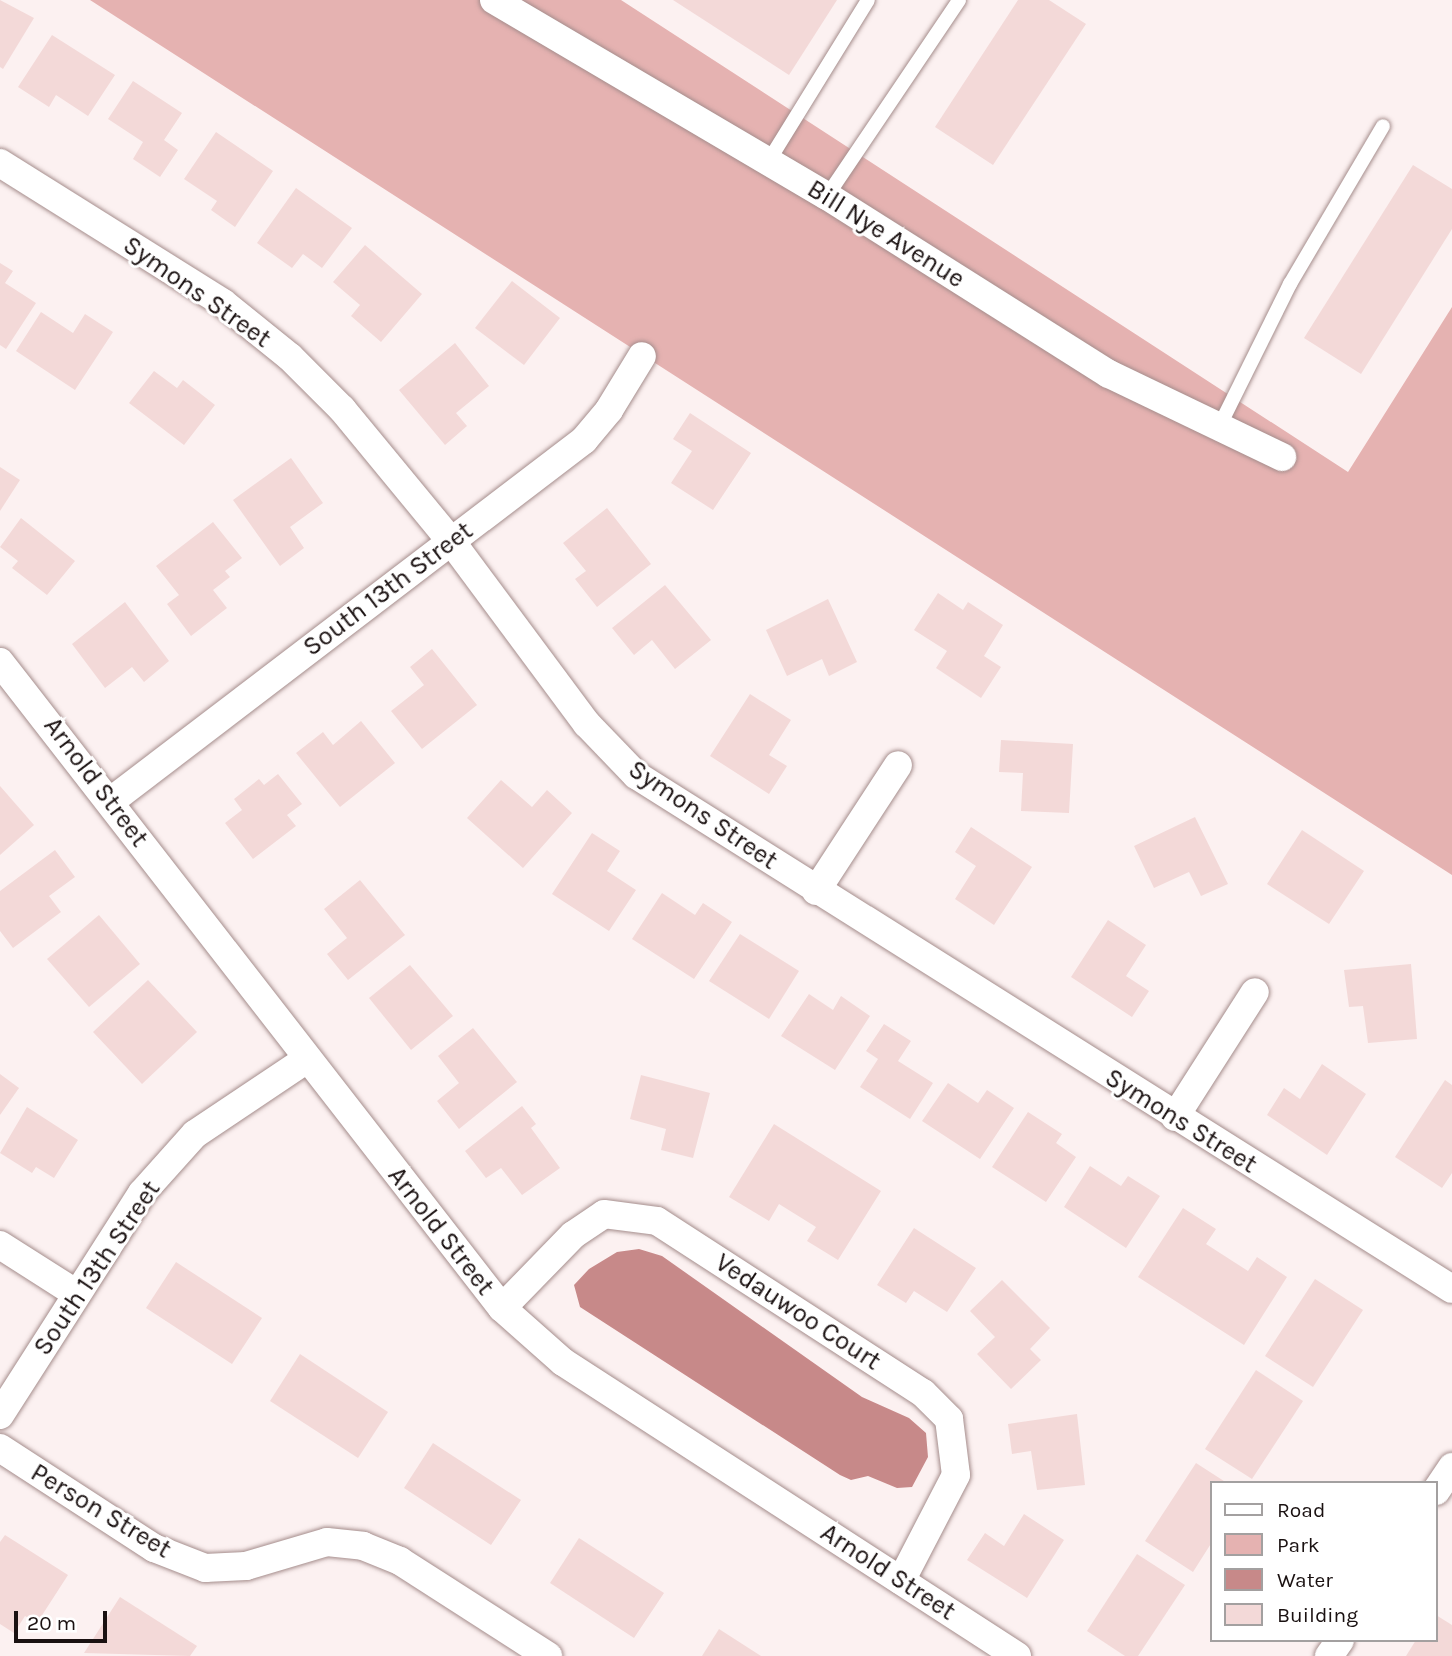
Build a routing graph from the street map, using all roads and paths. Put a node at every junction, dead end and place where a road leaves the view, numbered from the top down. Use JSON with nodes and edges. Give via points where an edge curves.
{"nodes":[{"id":1,"x":495,"y":0,"type":"edge"},
{"id":2,"x":868,"y":0,"type":"edge"},
{"id":3,"x":959,"y":0,"type":"edge"},
{"id":4,"x":1383,"y":126,"type":"dead end"},
{"id":5,"x":768,"y":162,"type":"junction"},
{"id":6,"x":0,"y":163,"type":"edge"},
{"id":7,"x":827,"y":196,"type":"junction"},
{"id":8,"x":642,"y":356,"type":"dead end"},
{"id":9,"x":1219,"y":427,"type":"junction"},
{"id":10,"x":1282,"y":457,"type":"dead end"},
{"id":11,"x":451,"y":541,"type":"junction"},
{"id":12,"x":0,"y":662,"type":"edge"},
{"id":13,"x":898,"y":765,"type":"dead end"},
{"id":14,"x":111,"y":801,"type":"junction"},
{"id":15,"x":816,"y":891,"type":"junction"},
{"id":16,"x":1255,"y":992,"type":"dead end"},
{"id":17,"x":307,"y":1059,"type":"junction"},
{"id":18,"x":1175,"y":1117,"type":"junction"},
{"id":19,"x":0,"y":1245,"type":"edge"},
{"id":20,"x":1452,"y":1289,"type":"edge"},
{"id":21,"x":78,"y":1294,"type":"junction"},
{"id":22,"x":502,"y":1308,"type":"junction"},
{"id":23,"x":0,"y":1415,"type":"edge"},
{"id":24,"x":0,"y":1448,"type":"edge"},
{"id":25,"x":1452,"y":1467,"type":"edge"},
{"id":26,"x":1438,"y":1488,"type":"edge"},
{"id":27,"x":901,"y":1581,"type":"junction"},
{"id":28,"x":548,"y":1656,"type":"edge"},
{"id":29,"x":1017,"y":1656,"type":"edge"}],
"edges":[{"from":1,"to":5,"type":"street","name":"Bill Nye Avenue"},
{"from":2,"to":5,"type":"lane"},
{"from":3,"to":7,"type":"lane"},
{"from":4,"to":9,"type":"lane","via":[[1290,284]]},
{"from":5,"to":7,"type":"street","name":"Bill Nye Avenue"},
{"from":6,"to":11,"type":"street","name":"Symons Street","via":[[223,303],[290,357],[342,409]]},
{"from":7,"to":9,"type":"street","name":"Bill Nye Avenue","via":[[1109,374]]},
{"from":8,"to":11,"type":"street","name":"South 13th Street","via":[[609,410],[584,440]]},
{"from":9,"to":10,"type":"street","name":"Bill Nye Avenue"},
{"from":11,"to":14,"type":"street","name":"South 13th Street"},
{"from":11,"to":15,"type":"street","name":"Symons Street","via":[[587,723],[636,775]]},
{"from":12,"to":14,"type":"street","name":"Arnold Street"},
{"from":13,"to":15,"type":"street"},
{"from":14,"to":17,"type":"street","name":"Arnold Street"},
{"from":15,"to":18,"type":"street","name":"Symons Street"},
{"from":16,"to":18,"type":"street"},
{"from":17,"to":21,"type":"street","name":"South 13th Street","via":[[195,1134],[142,1193]]},
{"from":17,"to":22,"type":"street","name":"Arnold Street"},
{"from":18,"to":20,"type":"street","name":"Symons Street"},
{"from":19,"to":21,"type":"street"},
{"from":21,"to":23,"type":"street","name":"South 13th Street"},
{"from":22,"to":27,"type":"street","name":"Arnold Street","via":[[563,1362]]},
{"from":22,"to":27,"type":"street","name":"Vedauwoo Court","via":[[573,1235],[604,1214],[657,1221],[923,1393],[949,1419],[956,1475]]},
{"from":24,"to":28,"type":"street","name":"Person Street","via":[[154,1548],[205,1568],[246,1566],[327,1542],[363,1546],[400,1561]]},
{"from":25,"to":26,"type":"street"},
{"from":27,"to":29,"type":"street","name":"Arnold Street"}]}
